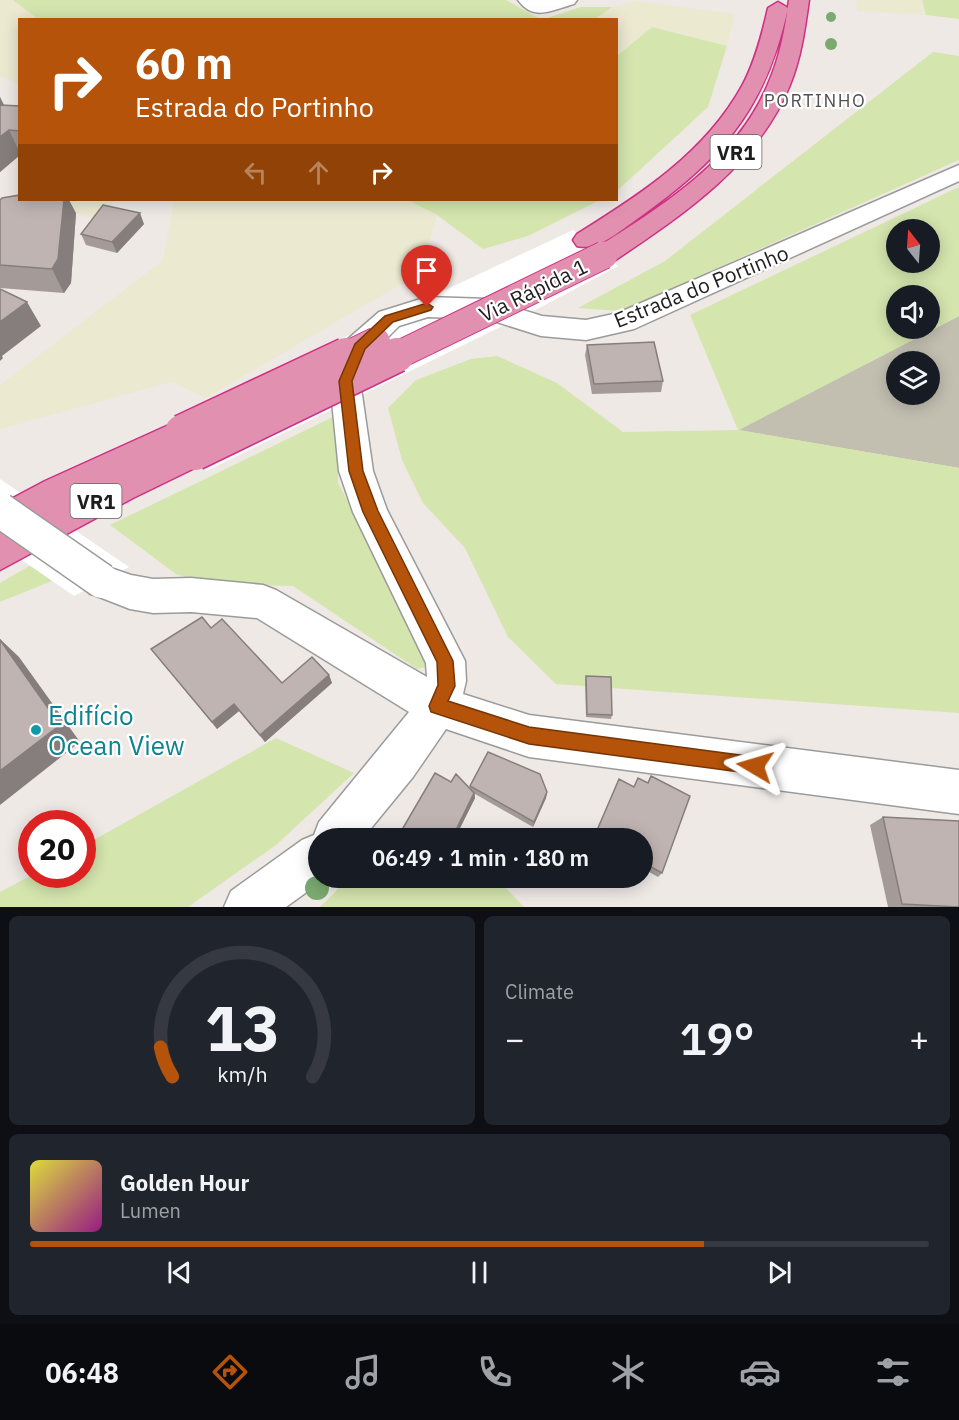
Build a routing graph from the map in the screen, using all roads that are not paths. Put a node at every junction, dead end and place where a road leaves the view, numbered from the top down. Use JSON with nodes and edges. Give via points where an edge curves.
{"nodes":[{"id":1,"x":528,"y":0,"type":"edge"},
{"id":2,"x":567,"y":0,"type":"edge"},
{"id":3,"x":779,"y":0,"type":"edge"},
{"id":4,"x":799,"y":0,"type":"edge"},
{"id":5,"x":959,"y":172,"type":"edge"},
{"id":6,"x":595,"y":248,"type":"junction"},
{"id":7,"x":189,"y":443,"type":"junction"},
{"id":8,"x":0,"y":510,"type":"edge"},
{"id":9,"x":0,"y":522,"type":"edge"},
{"id":10,"x":0,"y":554,"type":"edge"},
{"id":11,"x":437,"y":706,"type":"junction"},
{"id":12,"x":959,"y":792,"type":"edge"},
{"id":13,"x":344,"y":828,"type":"edge"},
{"id":14,"x":308,"y":863,"type":"edge"},
{"id":15,"x":247,"y":907,"type":"edge"}],
"edges":[{"from":1,"to":2,"type":"street","via":[[536,8]]},
{"from":3,"to":6,"type":"highway","name":"Via Rápida 1","number":"VR1","via":[[766,58],[734,119],[675,180]]},
{"from":4,"to":6,"type":"highway","name":"Via Rápida 1","number":"VR1","via":[[789,65],[758,125],[733,157],[659,220]]},
{"from":5,"to":11,"type":"street","name":"Estrada do Portinho","via":[[624,322],[586,330],[541,326],[488,309],[427,307],[389,319],[359,347],[345,381],[356,471],[370,512],[445,661],[446,686]]},
{"from":6,"to":7,"type":"highway","name":"Via Rápida 1","number":"VR1","bridge":true},
{"from":7,"to":9,"type":"highway","name":"Via Rápida 1","number":"VR1","via":[[57,491]]},
{"from":7,"to":10,"type":"highway","name":"Via Rápida 1","number":"VR1","via":[[122,488]]},
{"from":8,"to":11,"type":"street","bridge":true,"via":[[102,581],[130,592],[263,602]]},
{"from":11,"to":12,"type":"street","via":[[529,736]]},
{"from":11,"to":13,"type":"street","name":"Estrada do Portinho"},
{"from":14,"to":15,"type":"street"}]}
